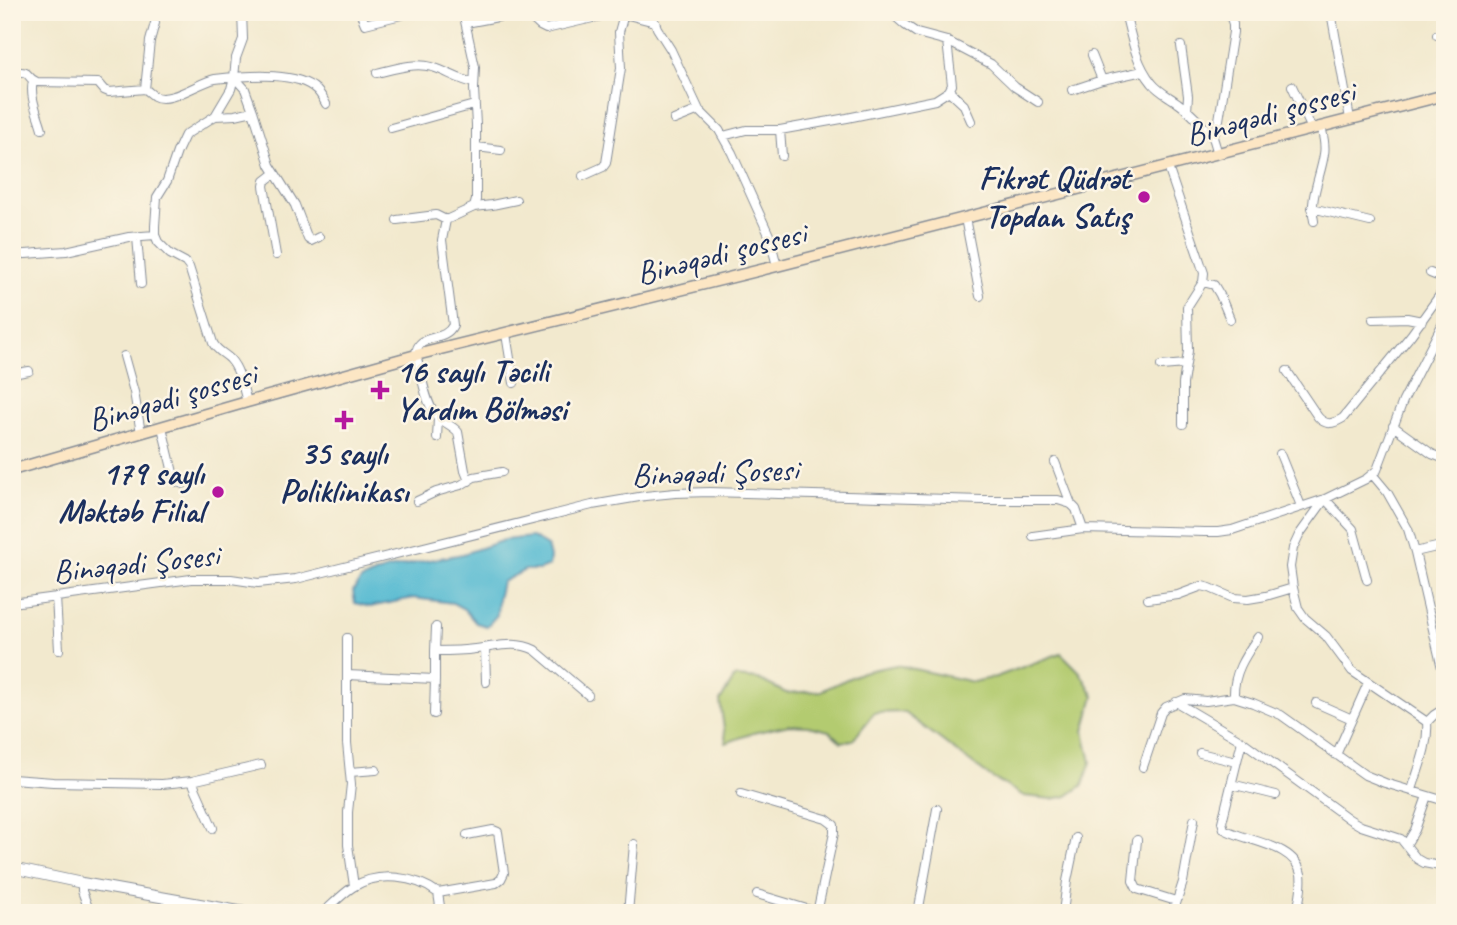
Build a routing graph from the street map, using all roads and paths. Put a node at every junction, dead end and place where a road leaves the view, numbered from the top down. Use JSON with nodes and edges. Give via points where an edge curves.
{"nodes":[{"id":1,"x":242,"y":12,"type":"edge"},
{"id":2,"x":360,"y":12,"type":"edge"},
{"id":3,"x":412,"y":12,"type":"edge"},
{"id":4,"x":463,"y":12,"type":"edge"},
{"id":5,"x":894,"y":12,"type":"edge"},
{"id":6,"x":1125,"y":12,"type":"edge"},
{"id":7,"x":1229,"y":12,"type":"edge"},
{"id":8,"x":1331,"y":12,"type":"edge"},
{"id":9,"x":624,"y":14,"type":"junction"},
{"id":10,"x":639,"y":15,"type":"edge"},
{"id":11,"x":155,"y":23,"type":"dead end"},
{"id":12,"x":466,"y":23,"type":"junction"},
{"id":13,"x":947,"y":41,"type":"junction"},
{"id":14,"x":1181,"y":46,"type":"dead end"},
{"id":15,"x":1092,"y":55,"type":"dead end"},
{"id":16,"x":1143,"y":71,"type":"junction"},
{"id":17,"x":12,"y":73,"type":"edge"},
{"id":18,"x":377,"y":73,"type":"dead end"},
{"id":19,"x":234,"y":78,"type":"junction"},
{"id":20,"x":1102,"y":80,"type":"junction"},
{"id":21,"x":33,"y":81,"type":"junction"},
{"id":22,"x":474,"y":83,"type":"junction"},
{"id":23,"x":1292,"y":86,"type":"dead end"},
{"id":24,"x":145,"y":89,"type":"junction"},
{"id":25,"x":1072,"y":90,"type":"dead end"},
{"id":26,"x":949,"y":91,"type":"junction"},
{"id":27,"x":1445,"y":95,"type":"edge"},
{"id":28,"x":1038,"y":102,"type":"dead end"},
{"id":29,"x":326,"y":104,"type":"dead end"},
{"id":30,"x":474,"y":105,"type":"junction"},
{"id":31,"x":699,"y":110,"type":"junction"},
{"id":32,"x":253,"y":111,"type":"junction"},
{"id":33,"x":1187,"y":111,"type":"junction"},
{"id":34,"x":215,"y":116,"type":"junction"},
{"id":35,"x":1350,"y":119,"type":"junction"},
{"id":36,"x":674,"y":120,"type":"dead end"},
{"id":37,"x":971,"y":121,"type":"dead end"},
{"id":38,"x":1317,"y":127,"type":"junction"},
{"id":39,"x":391,"y":128,"type":"dead end"},
{"id":40,"x":42,"y":129,"type":"dead end"},
{"id":41,"x":780,"y":130,"type":"junction"},
{"id":42,"x":723,"y":136,"type":"junction"},
{"id":43,"x":1213,"y":138,"type":"junction"},
{"id":44,"x":476,"y":147,"type":"junction"},
{"id":45,"x":501,"y":150,"type":"dead end"},
{"id":46,"x":1218,"y":153,"type":"junction"},
{"id":47,"x":782,"y":156,"type":"dead end"},
{"id":48,"x":1168,"y":167,"type":"junction"},
{"id":49,"x":274,"y":174,"type":"junction"},
{"id":50,"x":583,"y":176,"type":"dead end"},
{"id":51,"x":516,"y":200,"type":"dead end"},
{"id":52,"x":474,"y":207,"type":"junction"},
{"id":53,"x":1312,"y":208,"type":"junction"},
{"id":54,"x":965,"y":218,"type":"junction"},
{"id":55,"x":397,"y":220,"type":"dead end"},
{"id":56,"x":446,"y":220,"type":"junction"},
{"id":57,"x":1314,"y":220,"type":"dead end"},
{"id":58,"x":1370,"y":222,"type":"dead end"},
{"id":59,"x":155,"y":235,"type":"junction"},
{"id":60,"x":137,"y":237,"type":"junction"},
{"id":61,"x":319,"y":237,"type":"dead end"},
{"id":62,"x":276,"y":255,"type":"dead end"},
{"id":63,"x":12,"y":256,"type":"edge"},
{"id":64,"x":778,"y":266,"type":"junction"},
{"id":65,"x":1430,"y":273,"type":"dead end"},
{"id":66,"x":1445,"y":279,"type":"edge"},
{"id":67,"x":1203,"y":282,"type":"junction"},
{"id":68,"x":141,"y":284,"type":"dead end"},
{"id":69,"x":1445,"y":288,"type":"edge"},
{"id":70,"x":980,"y":296,"type":"dead end"},
{"id":71,"x":1230,"y":319,"type":"dead end"},
{"id":72,"x":1373,"y":319,"type":"dead end"},
{"id":73,"x":1445,"y":319,"type":"edge"},
{"id":74,"x":1422,"y":321,"type":"junction"},
{"id":75,"x":506,"y":334,"type":"junction"},
{"id":76,"x":416,"y":355,"type":"junction"},
{"id":77,"x":124,"y":356,"type":"dead end"},
{"id":78,"x":1186,"y":364,"type":"junction"},
{"id":79,"x":1161,"y":366,"type":"dead end"},
{"id":80,"x":29,"y":371,"type":"dead end"},
{"id":81,"x":1287,"y":371,"type":"dead end"},
{"id":82,"x":12,"y":374,"type":"edge"},
{"id":83,"x":514,"y":383,"type":"dead end"},
{"id":84,"x":247,"y":402,"type":"junction"},
{"id":85,"x":438,"y":418,"type":"junction"},
{"id":86,"x":1183,"y":424,"type":"dead end"},
{"id":87,"x":162,"y":426,"type":"junction"},
{"id":88,"x":1393,"y":426,"type":"junction"},
{"id":89,"x":141,"y":433,"type":"junction"},
{"id":90,"x":437,"y":438,"type":"dead end"},
{"id":91,"x":1280,"y":454,"type":"dead end"},
{"id":92,"x":1445,"y":459,"type":"edge"},
{"id":93,"x":1055,"y":462,"type":"dead end"},
{"id":94,"x":12,"y":470,"type":"edge"},
{"id":95,"x":502,"y":472,"type":"dead end"},
{"id":96,"x":1373,"y":474,"type":"junction"},
{"id":97,"x":469,"y":481,"type":"junction"},
{"id":98,"x":183,"y":484,"type":"dead end"},
{"id":99,"x":1325,"y":499,"type":"junction"},
{"id":100,"x":417,"y":501,"type":"dead end"},
{"id":101,"x":1070,"y":504,"type":"junction"},
{"id":102,"x":1301,"y":506,"type":"junction"},
{"id":103,"x":1083,"y":529,"type":"junction"},
{"id":104,"x":1033,"y":536,"type":"dead end"},
{"id":105,"x":1445,"y":545,"type":"edge"},
{"id":106,"x":1415,"y":552,"type":"junction"},
{"id":107,"x":1367,"y":580,"type":"dead end"},
{"id":108,"x":1293,"y":588,"type":"junction"},
{"id":109,"x":56,"y":597,"type":"junction"},
{"id":110,"x":1148,"y":599,"type":"dead end"},
{"id":111,"x":12,"y":603,"type":"edge"},
{"id":112,"x":436,"y":627,"type":"dead end"},
{"id":113,"x":1258,"y":637,"type":"dead end"},
{"id":114,"x":347,"y":638,"type":"dead end"},
{"id":115,"x":485,"y":648,"type":"junction"},
{"id":116,"x":59,"y":650,"type":"dead end"},
{"id":117,"x":435,"y":651,"type":"junction"},
{"id":118,"x":347,"y":675,"type":"junction"},
{"id":119,"x":435,"y":679,"type":"junction"},
{"id":120,"x":1445,"y":681,"type":"edge"},
{"id":121,"x":486,"y":682,"type":"dead end"},
{"id":122,"x":1368,"y":683,"type":"junction"},
{"id":123,"x":588,"y":695,"type":"dead end"},
{"id":124,"x":1234,"y":698,"type":"junction"},
{"id":125,"x":1176,"y":702,"type":"junction"},
{"id":126,"x":1316,"y":703,"type":"dead end"},
{"id":127,"x":1445,"y":708,"type":"edge"},
{"id":128,"x":434,"y":714,"type":"dead end"},
{"id":129,"x":1352,"y":719,"type":"junction"},
{"id":130,"x":1427,"y":722,"type":"junction"},
{"id":131,"x":1242,"y":741,"type":"junction"},
{"id":132,"x":1200,"y":753,"type":"dead end"},
{"id":133,"x":1336,"y":755,"type":"junction"},
{"id":134,"x":1236,"y":762,"type":"junction"},
{"id":135,"x":261,"y":765,"type":"dead end"},
{"id":136,"x":1143,"y":767,"type":"dead end"},
{"id":137,"x":376,"y":770,"type":"dead end"},
{"id":138,"x":350,"y":772,"type":"junction"},
{"id":139,"x":12,"y":779,"type":"edge"},
{"id":140,"x":192,"y":781,"type":"junction"},
{"id":141,"x":1231,"y":784,"type":"junction"},
{"id":142,"x":1412,"y":790,"type":"junction"},
{"id":143,"x":741,"y":794,"type":"dead end"},
{"id":144,"x":1276,"y":795,"type":"dead end"},
{"id":145,"x":1427,"y":796,"type":"junction"},
{"id":146,"x":1445,"y":801,"type":"edge"},
{"id":147,"x":937,"y":809,"type":"dead end"},
{"id":148,"x":1194,"y":820,"type":"dead end"},
{"id":149,"x":213,"y":828,"type":"dead end"},
{"id":150,"x":467,"y":835,"type":"dead end"},
{"id":151,"x":1076,"y":838,"type":"dead end"},
{"id":152,"x":1137,"y":840,"type":"dead end"},
{"id":153,"x":634,"y":844,"type":"dead end"},
{"id":154,"x":1406,"y":845,"type":"junction"},
{"id":155,"x":1445,"y":867,"type":"edge"},
{"id":156,"x":12,"y":868,"type":"edge"},
{"id":157,"x":82,"y":883,"type":"junction"},
{"id":158,"x":354,"y":886,"type":"junction"},
{"id":159,"x":438,"y":893,"type":"junction"},
{"id":160,"x":757,"y":894,"type":"dead end"},
{"id":161,"x":1176,"y":901,"type":"junction"},
{"id":162,"x":817,"y":912,"type":"edge"},
{"id":163,"x":90,"y":913,"type":"edge"},
{"id":164,"x":250,"y":913,"type":"edge"},
{"id":165,"x":323,"y":913,"type":"edge"},
{"id":166,"x":441,"y":913,"type":"edge"},
{"id":167,"x":628,"y":913,"type":"edge"},
{"id":168,"x":918,"y":913,"type":"edge"},
{"id":169,"x":1063,"y":913,"type":"edge"},
{"id":170,"x":1173,"y":913,"type":"edge"},
{"id":171,"x":1297,"y":913,"type":"edge"}],
"edges":[{"from":1,"to":19,"type":"street","via":[[243,39]]},
{"from":2,"to":3,"type":"street","via":[[365,24]]},
{"from":4,"to":12,"type":"street"},
{"from":5,"to":13,"type":"street","via":[[917,33]]},
{"from":6,"to":16,"type":"street"},
{"from":7,"to":43,"type":"street","via":[[1233,32]]},
{"from":8,"to":35,"type":"street"},
{"from":9,"to":10,"type":"street"},
{"from":9,"to":12,"type":"street","via":[[552,29],[540,26],[525,12]]},
{"from":9,"to":50,"type":"street","via":[[606,163]]},
{"from":10,"to":31,"type":"street","via":[[655,22]]},
{"from":11,"to":24,"type":"street"},
{"from":12,"to":22,"type":"street"},
{"from":13,"to":26,"type":"street"},
{"from":13,"to":28,"type":"street","via":[[991,64]]},
{"from":14,"to":33,"type":"street"},
{"from":15,"to":20,"type":"street"},
{"from":16,"to":20,"type":"street"},
{"from":16,"to":33,"type":"street","via":[[1157,89]]},
{"from":17,"to":21,"type":"street","via":[[24,71]]},
{"from":18,"to":22,"type":"street","via":[[427,66]]},
{"from":19,"to":24,"type":"street","via":[[206,81],[164,98]]},
{"from":19,"to":29,"type":"street","via":[[292,78],[314,87]]},
{"from":19,"to":32,"type":"street","via":[[245,89]]},
{"from":19,"to":34,"type":"street"},
{"from":20,"to":25,"type":"street"},
{"from":21,"to":24,"type":"street","via":[[98,83],[109,92]]},
{"from":21,"to":40,"type":"street","via":[[32,96]]},
{"from":22,"to":30,"type":"street"},
{"from":23,"to":38,"type":"street"},
{"from":26,"to":37,"type":"street","via":[[964,105]]},
{"from":26,"to":41,"type":"street","via":[[934,100]]},
{"from":27,"to":35,"type":"main road","name":"Binəqədi şossesi"},
{"from":30,"to":39,"type":"street"},
{"from":30,"to":44,"type":"street"},
{"from":31,"to":36,"type":"street"},
{"from":31,"to":42,"type":"street"},
{"from":32,"to":34,"type":"street"},
{"from":32,"to":49,"type":"street"},
{"from":33,"to":43,"type":"street"},
{"from":34,"to":59,"type":"street","via":[[185,135],[157,197]]},
{"from":35,"to":38,"type":"main road","name":"Binəqədi şossesi"},
{"from":38,"to":46,"type":"main road","name":"Binəqədi şossesi"},
{"from":38,"to":53,"type":"street","via":[[1324,153]]},
{"from":41,"to":42,"type":"street","via":[[746,130]]},
{"from":41,"to":47,"type":"street"},
{"from":42,"to":64,"type":"street","via":[[769,235]]},
{"from":43,"to":46,"type":"street"},
{"from":44,"to":45,"type":"street"},
{"from":44,"to":52,"type":"street"},
{"from":46,"to":48,"type":"main road","name":"Binəqədi şossesi"},
{"from":48,"to":54,"type":"main road","name":"Binəqədi şossesi"},
{"from":48,"to":67,"type":"street","via":[[1202,263]]},
{"from":49,"to":61,"type":"street","via":[[295,205],[308,239]]},
{"from":49,"to":62,"type":"street","via":[[264,186]]},
{"from":51,"to":52,"type":"street"},
{"from":52,"to":56,"type":"street"},
{"from":53,"to":57,"type":"street"},
{"from":53,"to":58,"type":"street"},
{"from":54,"to":64,"type":"main road","name":"Binəqədi şossesi"},
{"from":54,"to":70,"type":"street"},
{"from":55,"to":56,"type":"street","via":[[436,215]]},
{"from":56,"to":76,"type":"street","via":[[442,240],[453,325],[446,334],[420,342]]},
{"from":59,"to":60,"type":"street"},
{"from":59,"to":84,"type":"street","via":[[162,247],[189,267],[213,344],[235,366]]},
{"from":60,"to":63,"type":"street"},
{"from":60,"to":68,"type":"street"},
{"from":64,"to":75,"type":"main road","name":"Binəqədi şossesi"},
{"from":65,"to":66,"type":"street"},
{"from":67,"to":71,"type":"street","via":[[1214,285]]},
{"from":67,"to":78,"type":"street","via":[[1187,307]]},
{"from":69,"to":74,"type":"street"},
{"from":72,"to":74,"type":"street"},
{"from":73,"to":88,"type":"street"},
{"from":74,"to":81,"type":"street","via":[[1343,418],[1334,423],[1318,417]]},
{"from":75,"to":76,"type":"main road","name":"Binəqədi şossesi"},
{"from":75,"to":83,"type":"street"},
{"from":76,"to":84,"type":"main road","name":"Binəqədi şossesi"},
{"from":76,"to":85,"type":"street"},
{"from":77,"to":89,"type":"street"},
{"from":78,"to":79,"type":"street"},
{"from":78,"to":86,"type":"street"},
{"from":80,"to":82,"type":"street"},
{"from":84,"to":87,"type":"main road","name":"Binəqədi şossesi"},
{"from":85,"to":90,"type":"street"},
{"from":85,"to":97,"type":"street","via":[[458,432]]},
{"from":87,"to":89,"type":"main road","name":"Binəqədi şossesi"},
{"from":87,"to":98,"type":"street","via":[[175,481]]},
{"from":88,"to":92,"type":"street"},
{"from":88,"to":96,"type":"street"},
{"from":89,"to":94,"type":"main road","name":"Binəqədi şossesi"},
{"from":91,"to":102,"type":"street"},
{"from":93,"to":101,"type":"street"},
{"from":95,"to":97,"type":"street"},
{"from":96,"to":99,"type":"street"},
{"from":96,"to":106,"type":"street","via":[[1400,513]]},
{"from":97,"to":100,"type":"street"},
{"from":99,"to":102,"type":"street"},
{"from":99,"to":107,"type":"street","via":[[1353,529]]},
{"from":99,"to":108,"type":"street","via":[[1293,548]]},
{"from":101,"to":103,"type":"street"},
{"from":101,"to":109,"type":"street","name":"Binəqədi Şosesi","via":[[1048,499],[676,493],[592,505],[296,579],[269,583],[191,579]]},
{"from":102,"to":103,"type":"street","via":[[1218,532]]},
{"from":103,"to":104,"type":"street"},
{"from":105,"to":106,"type":"street"},
{"from":106,"to":120,"type":"street"},
{"from":108,"to":110,"type":"street","via":[[1248,599],[1202,586]]},
{"from":108,"to":122,"type":"street","via":[[1305,618]]},
{"from":109,"to":111,"type":"street","name":"Binəqədi Şosesi"},
{"from":109,"to":116,"type":"street"},
{"from":112,"to":117,"type":"street"},
{"from":113,"to":124,"type":"street","via":[[1241,663]]},
{"from":114,"to":118,"type":"street"},
{"from":115,"to":117,"type":"street"},
{"from":115,"to":121,"type":"street"},
{"from":115,"to":123,"type":"street","via":[[525,645]]},
{"from":117,"to":119,"type":"street"},
{"from":118,"to":119,"type":"street"},
{"from":118,"to":138,"type":"street"},
{"from":119,"to":128,"type":"street"},
{"from":122,"to":129,"type":"street"},
{"from":122,"to":130,"type":"street"},
{"from":124,"to":125,"type":"street"},
{"from":124,"to":133,"type":"street","via":[[1281,715]]},
{"from":125,"to":131,"type":"street"},
{"from":125,"to":136,"type":"street","via":[[1161,713]]},
{"from":126,"to":129,"type":"street"},
{"from":127,"to":130,"type":"street"},
{"from":129,"to":133,"type":"street"},
{"from":130,"to":142,"type":"street"},
{"from":131,"to":134,"type":"street"},
{"from":131,"to":154,"type":"street","via":[[1360,826],[1395,836]]},
{"from":132,"to":134,"type":"street"},
{"from":133,"to":142,"type":"street","via":[[1365,775]]},
{"from":134,"to":141,"type":"street"},
{"from":135,"to":140,"type":"street"},
{"from":137,"to":138,"type":"street"},
{"from":138,"to":158,"type":"street","via":[[348,845]]},
{"from":139,"to":140,"type":"street","via":[[128,784]]},
{"from":140,"to":149,"type":"street"},
{"from":141,"to":144,"type":"street"},
{"from":141,"to":171,"type":"street","via":[[1224,829],[1279,849],[1298,864]]},
{"from":142,"to":145,"type":"street"},
{"from":143,"to":162,"type":"street","via":[[834,825]]},
{"from":145,"to":146,"type":"street"},
{"from":145,"to":154,"type":"street"},
{"from":147,"to":168,"type":"street"},
{"from":148,"to":161,"type":"street"},
{"from":150,"to":159,"type":"street","via":[[498,832],[501,879]]},
{"from":151,"to":169,"type":"street"},
{"from":152,"to":161,"type":"street","via":[[1134,886]]},
{"from":153,"to":167,"type":"street"},
{"from":154,"to":155,"type":"street","via":[[1417,859]]},
{"from":156,"to":157,"type":"street"},
{"from":157,"to":163,"type":"street"},
{"from":157,"to":164,"type":"street"},
{"from":158,"to":159,"type":"street","via":[[403,879],[428,885]]},
{"from":158,"to":165,"type":"street"},
{"from":159,"to":166,"type":"street"},
{"from":160,"to":162,"type":"street"},
{"from":161,"to":170,"type":"street"}]}
